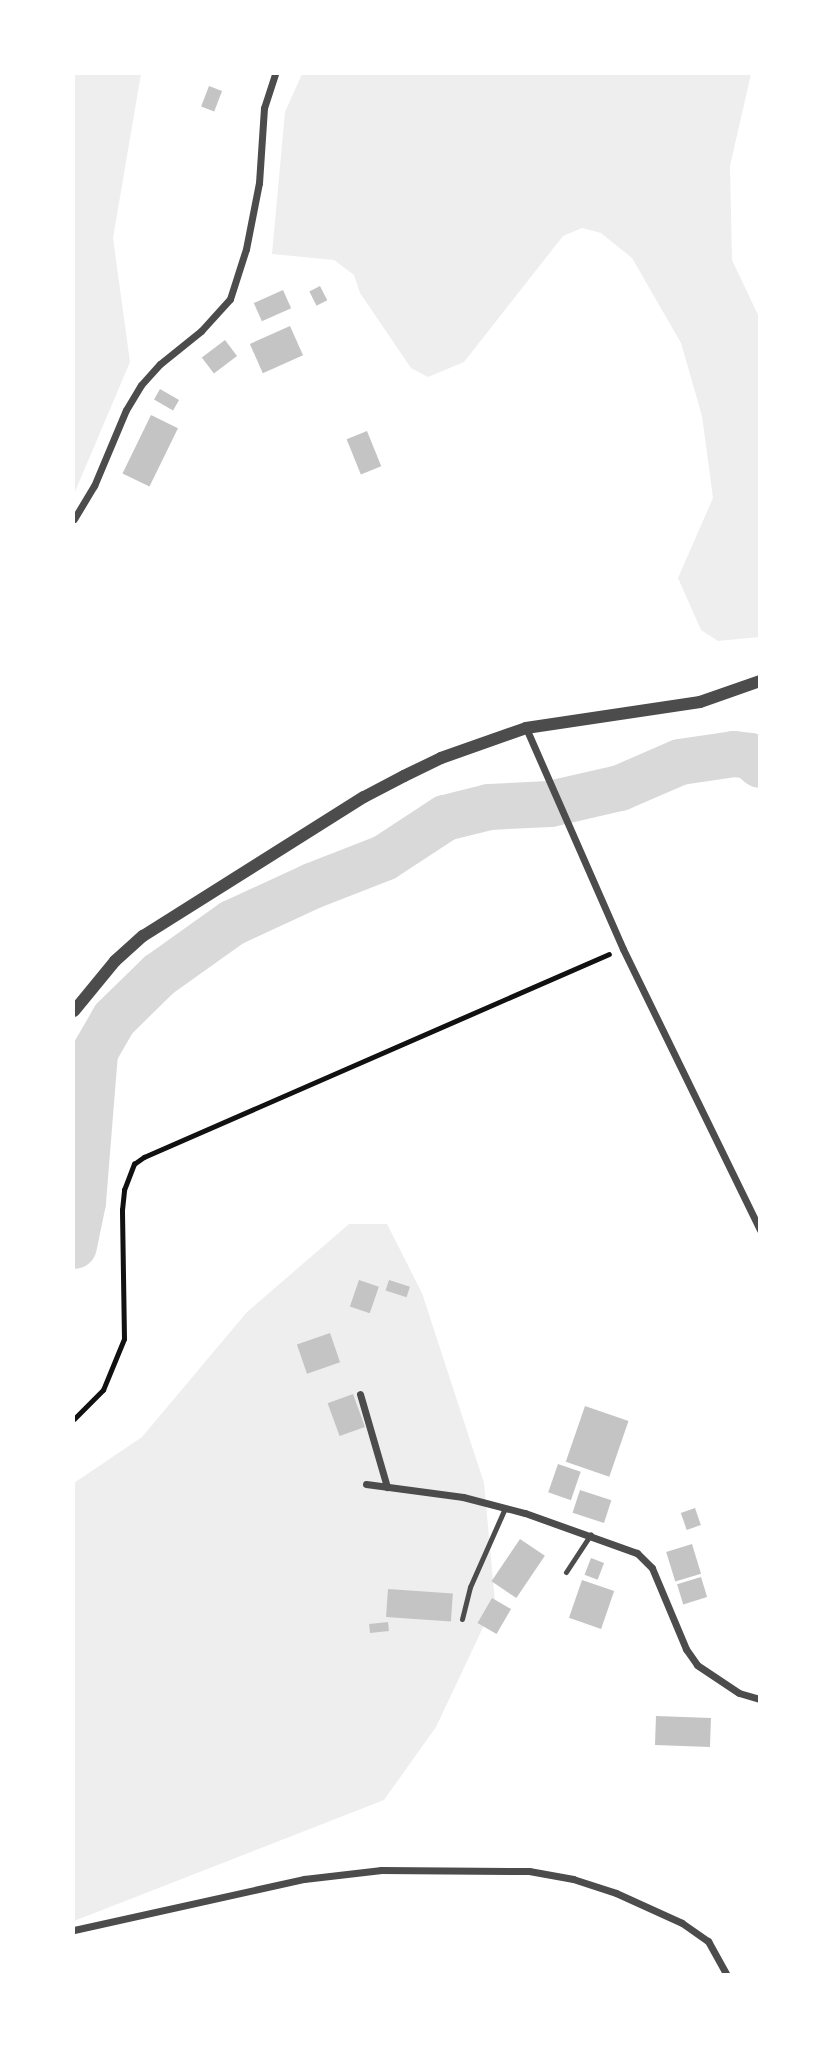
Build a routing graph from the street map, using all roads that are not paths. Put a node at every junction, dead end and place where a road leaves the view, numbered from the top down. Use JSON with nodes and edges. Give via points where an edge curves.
{"nodes":[{"id":1,"x":275,"y":74,"type":"edge"},
{"id":2,"x":74,"y":519,"type":"edge"},
{"id":3,"x":760,"y":681,"type":"edge"},
{"id":4,"x":526,"y":728,"type":"junction"},
{"id":5,"x":74,"y":1011,"type":"edge"},
{"id":6,"x":760,"y":1230,"type":"edge"},
{"id":7,"x":360,"y":1394,"type":"dead end"},
{"id":8,"x":366,"y":1484,"type":"dead end"},
{"id":9,"x":387,"y":1487,"type":"junction"},
{"id":10,"x":505,"y":1508,"type":"junction"},
{"id":11,"x":591,"y":1534,"type":"junction"},
{"id":12,"x":566,"y":1572,"type":"dead end"},
{"id":13,"x":462,"y":1619,"type":"dead end"},
{"id":14,"x":760,"y":1699,"type":"edge"},
{"id":15,"x":74,"y":1930,"type":"edge"},
{"id":16,"x":726,"y":1975,"type":"edge"}],
"edges":[{"from":1,"to":2,"type":"street","via":[[264,108],[259,183],[249,236],[230,299],[141,385]]},
{"from":3,"to":4,"type":"street","via":[[700,702]]},
{"from":4,"to":5,"type":"street","via":[[441,758],[302,835],[143,936],[115,961]]},
{"from":4,"to":6,"type":"street","via":[[623,948]]},
{"from":7,"to":9,"type":"street"},
{"from":8,"to":9,"type":"street"},
{"from":9,"to":10,"type":"street"},
{"from":10,"to":11,"type":"street"},
{"from":10,"to":13,"type":"lane","via":[[470,1587]]},
{"from":11,"to":12,"type":"lane"},
{"from":11,"to":14,"type":"street","via":[[637,1553],[652,1568],[685,1649],[697,1665],[738,1693]]},
{"from":15,"to":16,"type":"street","via":[[304,1879],[381,1870],[529,1871],[616,1893],[682,1923],[708,1941]]}]}
